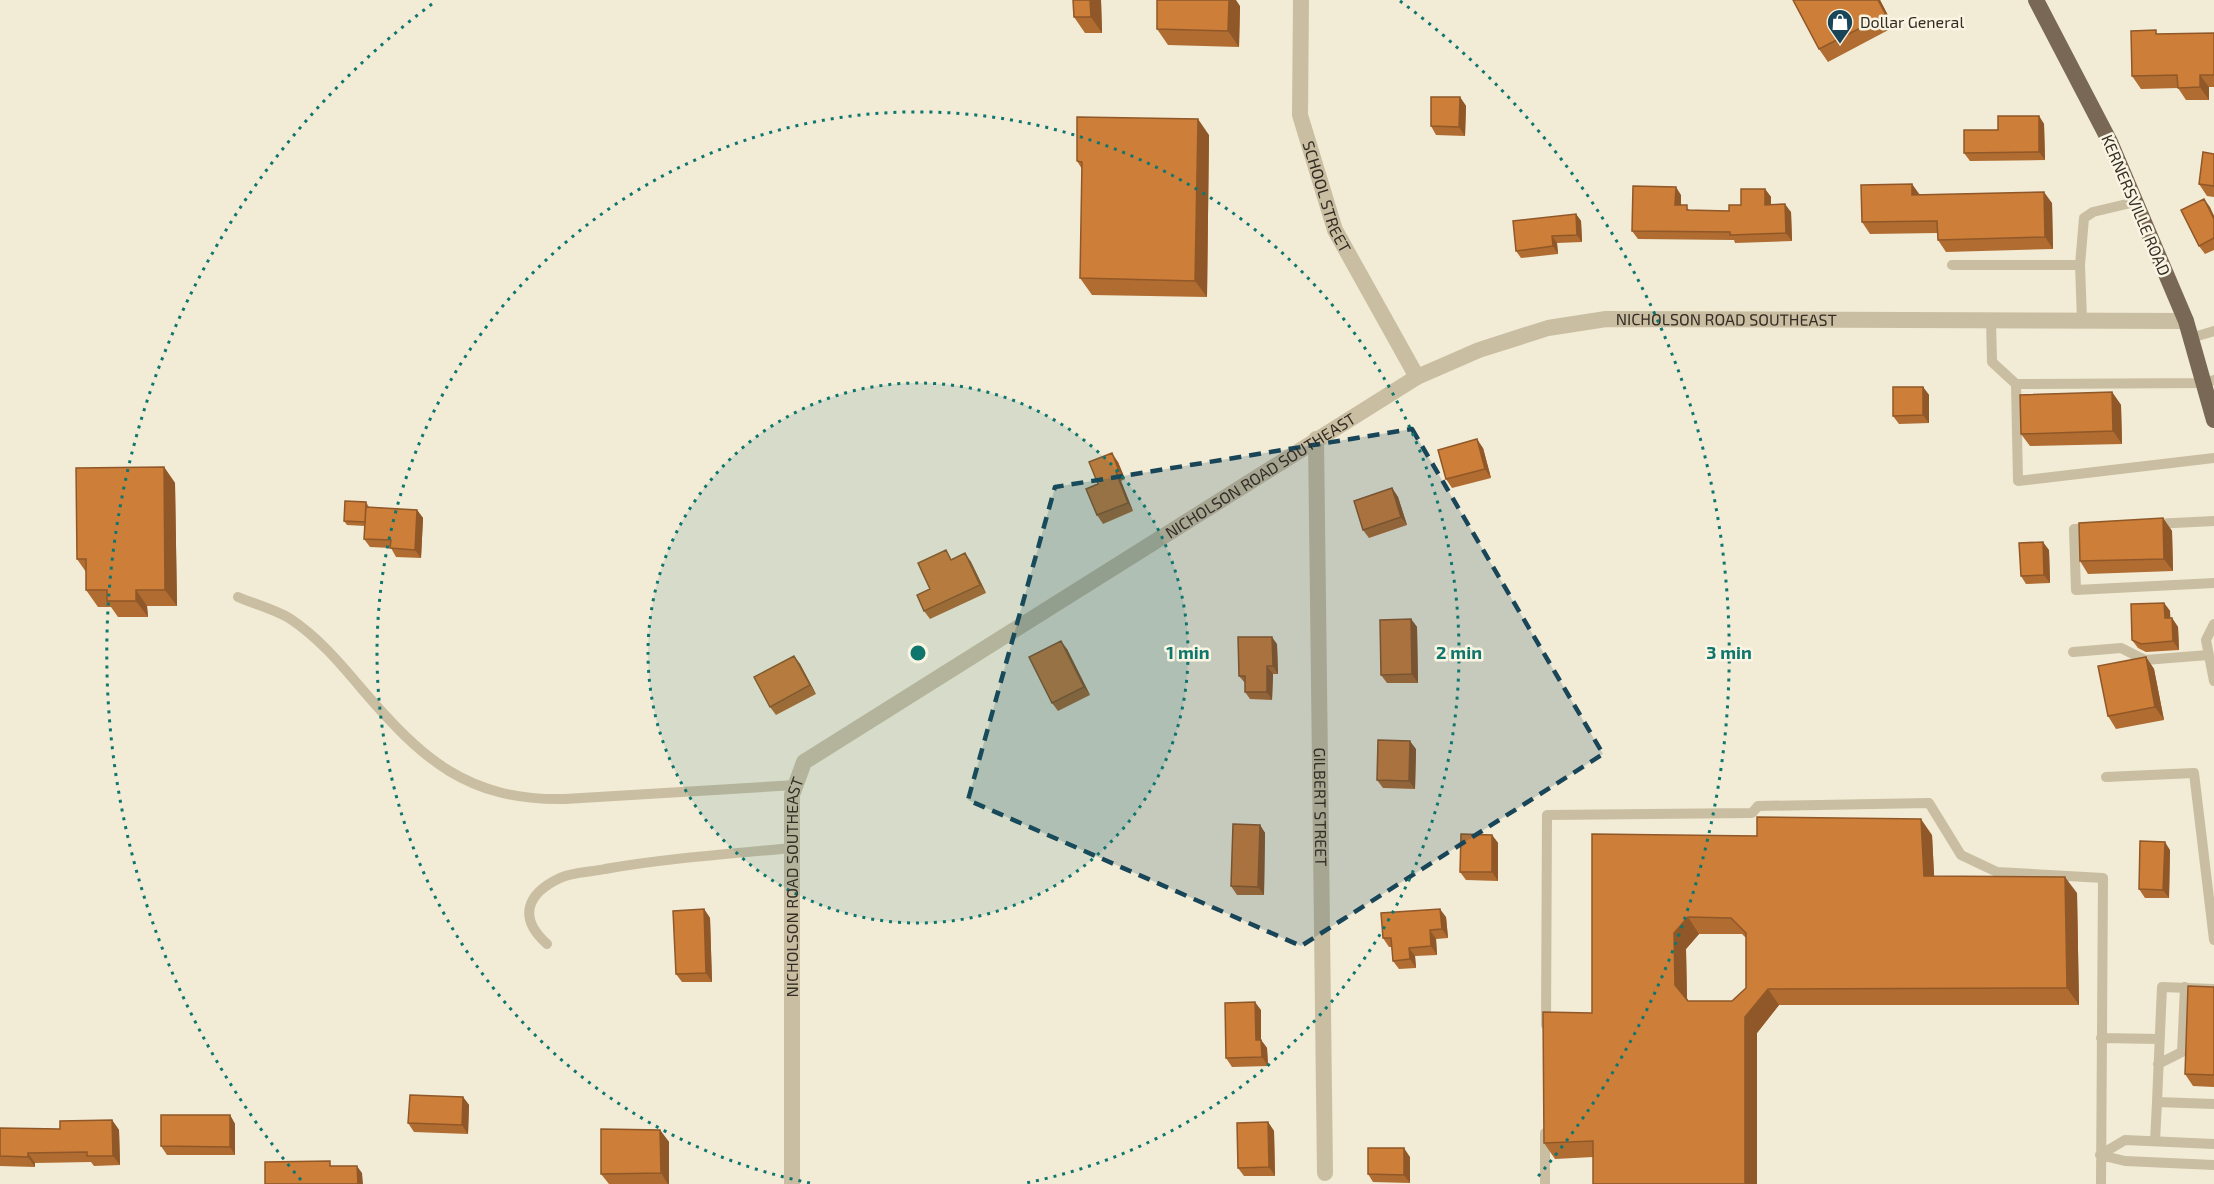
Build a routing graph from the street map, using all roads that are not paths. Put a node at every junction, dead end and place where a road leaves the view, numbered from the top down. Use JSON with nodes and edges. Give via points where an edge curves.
{"nodes":[{"id":1,"x":1301,"y":0,"type":"edge"},
{"id":2,"x":2036,"y":0,"type":"edge"},
{"id":3,"x":2135,"y":202,"type":"junction"},
{"id":4,"x":2080,"y":265,"type":"junction"},
{"id":5,"x":1952,"y":266,"type":"dead end"},
{"id":6,"x":1991,"y":320,"type":"junction"},
{"id":7,"x":2082,"y":320,"type":"junction"},
{"id":8,"x":2186,"y":321,"type":"junction"},
{"id":9,"x":2214,"y":332,"type":"edge"},
{"id":10,"x":2191,"y":338,"type":"junction"},
{"id":11,"x":1417,"y":377,"type":"junction"},
{"id":12,"x":2209,"y":381,"type":"edge"},
{"id":13,"x":2016,"y":384,"type":"junction"},
{"id":14,"x":2214,"y":420,"type":"edge"},
{"id":15,"x":1316,"y":439,"type":"junction"},
{"id":16,"x":2214,"y":458,"type":"edge"},
{"id":17,"x":2214,"y":521,"type":"edge"},
{"id":18,"x":2146,"y":524,"type":"edge"},
{"id":19,"x":2098,"y":527,"type":"edge"},
{"id":20,"x":2214,"y":583,"type":"edge"},
{"id":21,"x":238,"y":597,"type":"dead end"},
{"id":22,"x":2214,"y":624,"type":"edge"},
{"id":23,"x":2073,"y":651,"type":"dead end"},
{"id":24,"x":2208,"y":655,"type":"junction"},
{"id":25,"x":2214,"y":681,"type":"edge"},
{"id":26,"x":2106,"y":777,"type":"dead end"},
{"id":27,"x":796,"y":785,"type":"junction"},
{"id":28,"x":792,"y":849,"type":"junction"},
{"id":29,"x":2214,"y":940,"type":"edge"},
{"id":30,"x":547,"y":944,"type":"dead end"},
{"id":31,"x":2186,"y":987,"type":"junction"},
{"id":32,"x":2214,"y":988,"type":"edge"},
{"id":33,"x":2101,"y":1038,"type":"junction"},
{"id":34,"x":2159,"y":1039,"type":"junction"},
{"id":35,"x":1546,"y":1041,"type":"edge"},
{"id":36,"x":2158,"y":1064,"type":"junction"},
{"id":37,"x":2157,"y":1102,"type":"junction"},
{"id":38,"x":2214,"y":1104,"type":"edge"},
{"id":39,"x":1545,"y":1125,"type":"edge"},
{"id":40,"x":2155,"y":1141,"type":"junction"},
{"id":41,"x":2214,"y":1144,"type":"edge"},
{"id":42,"x":2100,"y":1155,"type":"junction"},
{"id":43,"x":2214,"y":1165,"type":"edge"},
{"id":44,"x":1325,"y":1173,"type":"dead end"},
{"id":45,"x":792,"y":1184,"type":"edge"},
{"id":46,"x":1545,"y":1184,"type":"edge"},
{"id":47,"x":2101,"y":1184,"type":"edge"}],
"edges":[{"from":1,"to":11,"type":"street","name":"SCHOOL STREET","via":[[1300,115],[1335,230]]},
{"from":2,"to":3,"type":"main road","name":"KERNERSVILLE ROAD","via":[[2110,142]]},
{"from":3,"to":4,"type":"lane","via":[[2093,212],[2084,218]]},
{"from":3,"to":8,"type":"main road","name":"KERNERSVILLE ROAD"},
{"from":4,"to":5,"type":"lane"},
{"from":4,"to":7,"type":"lane"},
{"from":6,"to":7,"type":"street","name":"NICHOLSON ROAD SOUTHEAST"},
{"from":6,"to":11,"type":"street","name":"NICHOLSON ROAD SOUTHEAST","via":[[1606,319],[1548,328],[1479,350]]},
{"from":6,"to":13,"type":"lane","via":[[1992,362]]},
{"from":7,"to":8,"type":"street","name":"NICHOLSON ROAD SOUTHEAST"},
{"from":8,"to":10,"type":"main road","name":"KERNERSVILLE ROAD"},
{"from":9,"to":10,"type":"lane"},
{"from":10,"to":12,"type":"main road","name":"KERNERSVILLE ROAD"},
{"from":11,"to":15,"type":"street","name":"NICHOLSON ROAD SOUTHEAST"},
{"from":12,"to":13,"type":"lane"},
{"from":12,"to":14,"type":"main road","name":"KERNERSVILLE ROAD"},
{"from":13,"to":16,"type":"lane","via":[[2018,481]]},
{"from":15,"to":27,"type":"street","name":"NICHOLSON ROAD SOUTHEAST","via":[[804,762]]},
{"from":15,"to":44,"type":"street","name":"GILBERT STREET"},
{"from":17,"to":18,"type":"lane"},
{"from":19,"to":20,"type":"lane","via":[[2074,529],[2076,590]]},
{"from":21,"to":27,"type":"lane","via":[[288,618],[332,653],[411,744],[444,768],[492,792],[530,800]]},
{"from":22,"to":24,"type":"lane","via":[[2206,640]]},
{"from":23,"to":24,"type":"lane","via":[[2121,648],[2145,660]]},
{"from":24,"to":25,"type":"lane"},
{"from":26,"to":29,"type":"lane","via":[[2194,773]]},
{"from":27,"to":28,"type":"street","name":"NICHOLSON ROAD SOUTHEAST","via":[[792,795]]},
{"from":28,"to":30,"type":"lane","via":[[645,862],[561,877],[529,907],[528,920],[534,933]]},
{"from":28,"to":45,"type":"street","name":"NICHOLSON ROAD SOUTHEAST"},
{"from":31,"to":32,"type":"lane"},
{"from":31,"to":34,"type":"lane","via":[[2162,987]]},
{"from":31,"to":36,"type":"lane","via":[[2182,1052]]},
{"from":33,"to":34,"type":"lane"},
{"from":33,"to":35,"type":"lane","via":[[2103,878],[1997,872],[1961,855],[1929,803],[1758,806],[1752,813],[1547,815]]},
{"from":33,"to":42,"type":"lane"},
{"from":34,"to":36,"type":"lane"},
{"from":36,"to":37,"type":"lane"},
{"from":37,"to":38,"type":"lane"},
{"from":37,"to":40,"type":"lane"},
{"from":39,"to":46,"type":"lane"},
{"from":40,"to":41,"type":"lane"},
{"from":40,"to":42,"type":"lane","via":[[2125,1140]]},
{"from":42,"to":43,"type":"lane","via":[[2125,1161]]},
{"from":42,"to":47,"type":"lane"}]}
